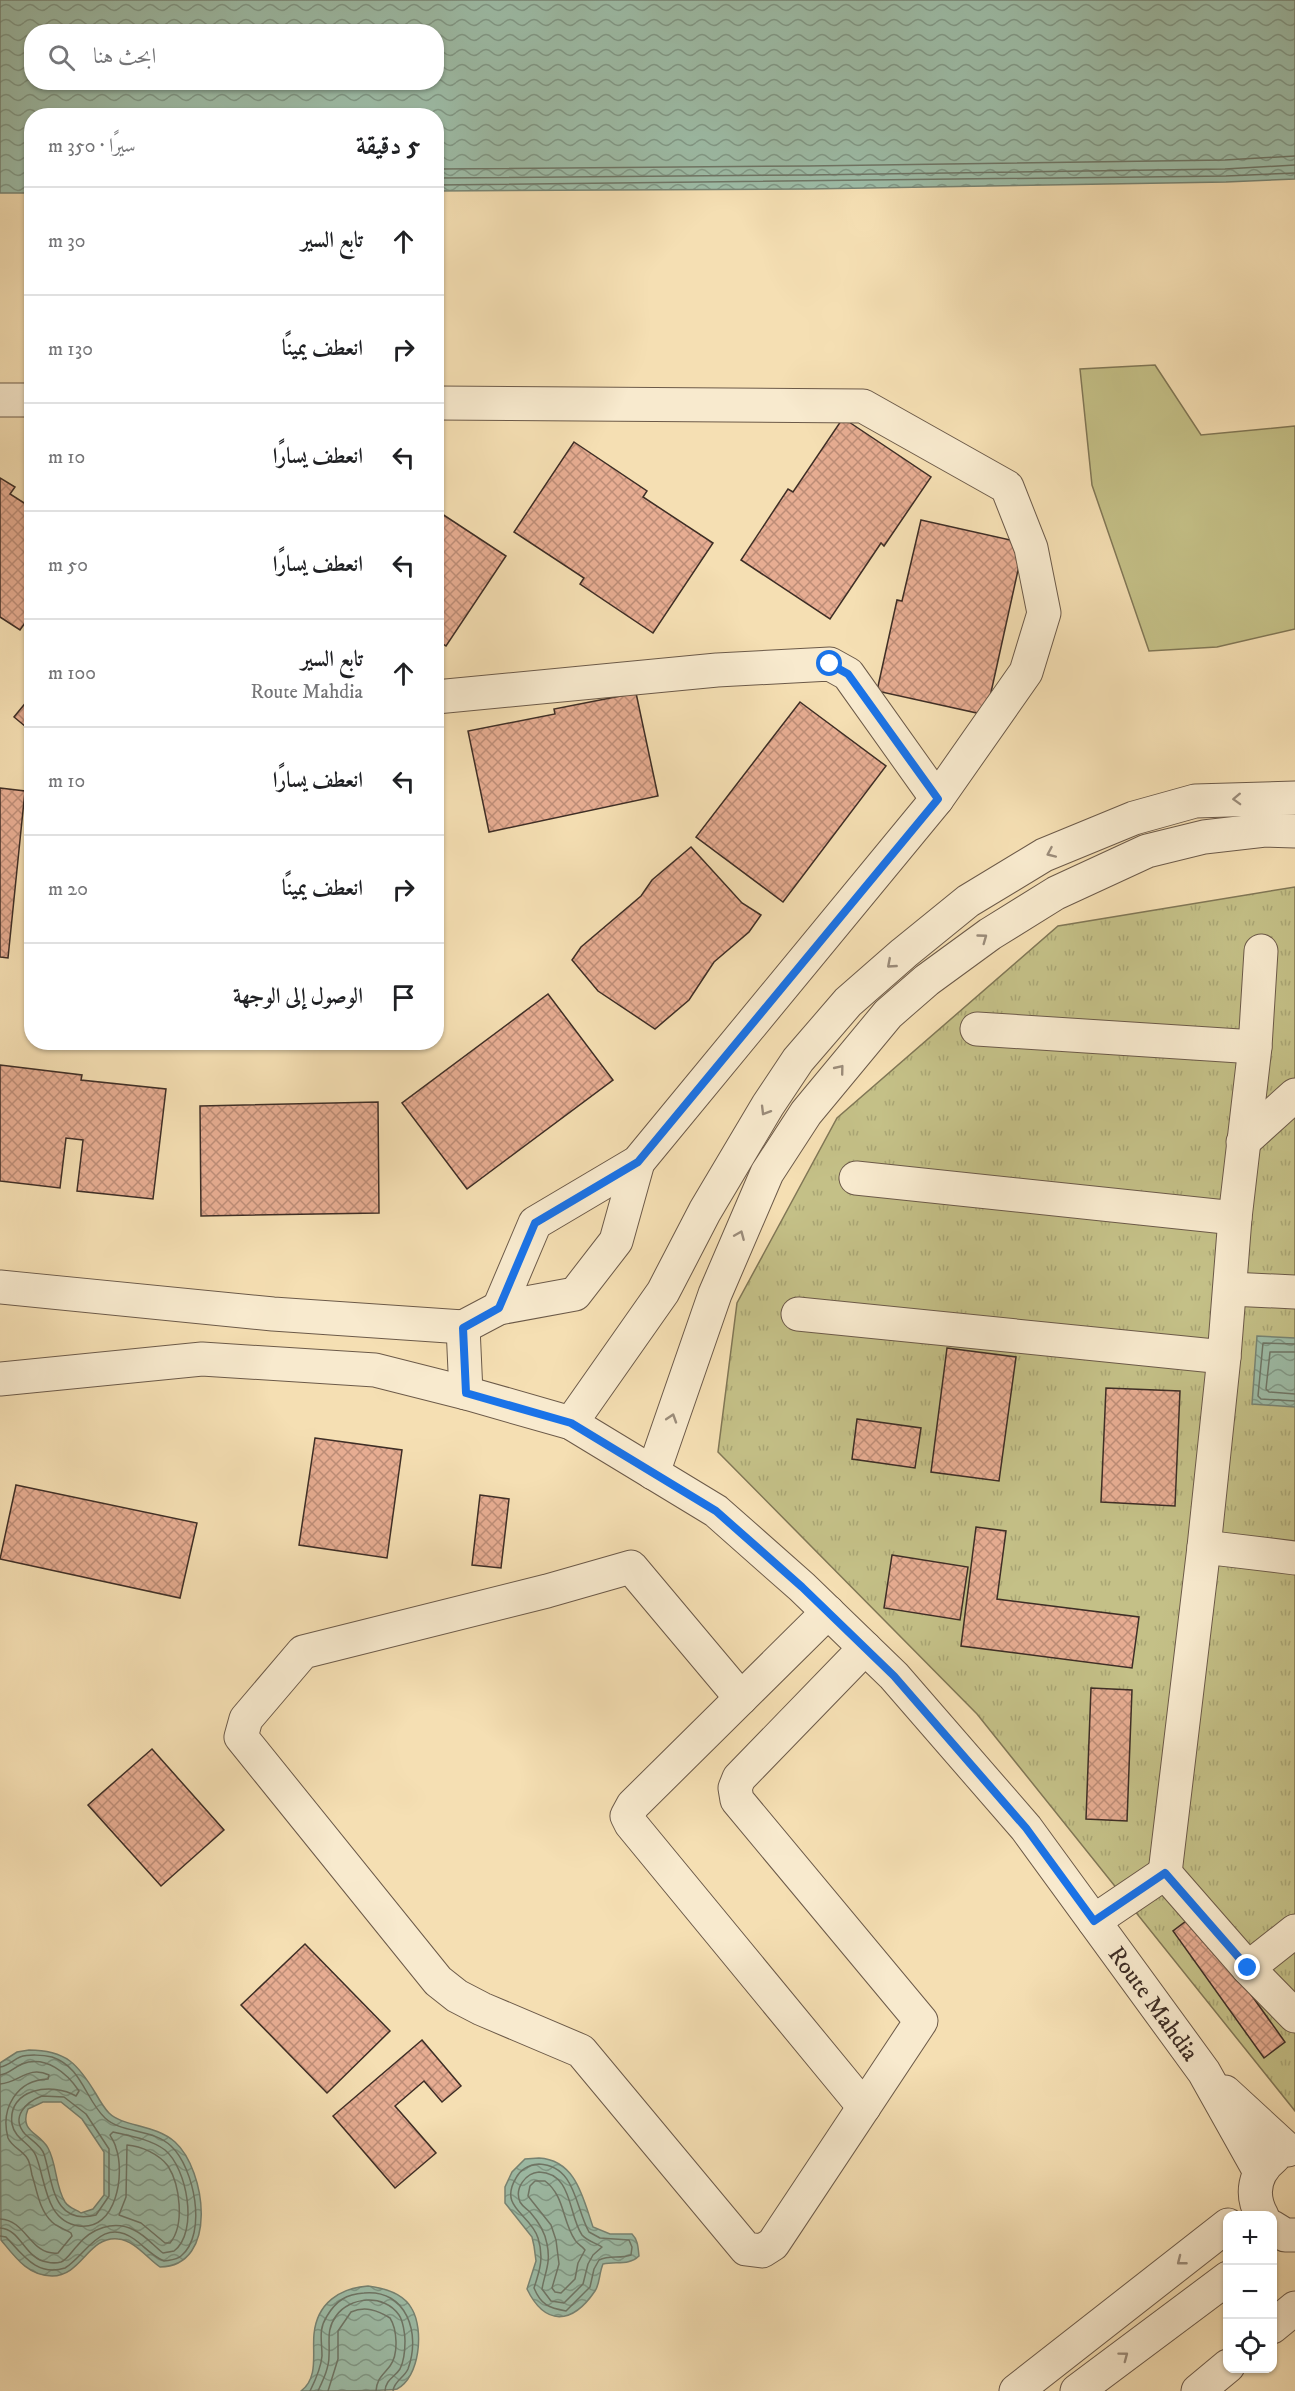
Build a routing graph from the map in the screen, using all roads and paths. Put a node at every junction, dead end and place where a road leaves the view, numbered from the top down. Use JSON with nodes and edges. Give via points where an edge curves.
{"nodes":[{"id":1,"x":0,"y":400,"type":"edge"},
{"id":2,"x":24,"y":400,"type":"edge"},
{"id":3,"x":444,"y":403,"type":"edge"},
{"id":4,"x":444,"y":696,"type":"edge"},
{"id":5,"x":1295,"y":798,"type":"edge"},
{"id":6,"x":938,"y":799,"type":"junction"},
{"id":7,"x":1295,"y":831,"type":"edge"},
{"id":8,"x":1261,"y":951,"type":"dead end"},
{"id":9,"x":977,"y":1029,"type":"dead end"},
{"id":10,"x":1255,"y":1047,"type":"junction"},
{"id":11,"x":1295,"y":1095,"type":"edge"},
{"id":12,"x":1243,"y":1142,"type":"junction"},
{"id":13,"x":638,"y":1162,"type":"junction"},
{"id":14,"x":856,"y":1178,"type":"dead end"},
{"id":15,"x":1235,"y":1218,"type":"junction"},
{"id":16,"x":0,"y":1287,"type":"edge"},
{"id":17,"x":1230,"y":1289,"type":"junction"},
{"id":18,"x":1295,"y":1292,"type":"edge"},
{"id":19,"x":499,"y":1308,"type":"junction"},
{"id":20,"x":798,"y":1314,"type":"dead end"},
{"id":21,"x":463,"y":1328,"type":"junction"},
{"id":22,"x":1224,"y":1357,"type":"junction"},
{"id":23,"x":0,"y":1380,"type":"edge"},
{"id":24,"x":466,"y":1393,"type":"junction"},
{"id":25,"x":571,"y":1423,"type":"junction"},
{"id":26,"x":653,"y":1473,"type":"junction"},
{"id":27,"x":1204,"y":1547,"type":"junction"},
{"id":28,"x":1295,"y":1558,"type":"edge"},
{"id":29,"x":828,"y":1612,"type":"junction"},
{"id":30,"x":865,"y":1648,"type":"junction"},
{"id":31,"x":741,"y":1698,"type":"junction"},
{"id":32,"x":1165,"y":1873,"type":"junction"},
{"id":33,"x":1094,"y":1921,"type":"junction"},
{"id":34,"x":1295,"y":1931,"type":"edge"},
{"id":35,"x":1248,"y":1968,"type":"junction"},
{"id":36,"x":1295,"y":2016,"type":"edge"},
{"id":37,"x":1204,"y":2072,"type":"junction"},
{"id":38,"x":864,"y":2107,"type":"junction"},
{"id":39,"x":1292,"y":2151,"type":"edge"},
{"id":40,"x":1265,"y":2211,"type":"edge"},
{"id":41,"x":1268,"y":2211,"type":"edge"},
{"id":42,"x":1223,"y":2228,"type":"edge"},
{"id":43,"x":1223,"y":2281,"type":"edge"},
{"id":44,"x":1295,"y":2308,"type":"edge"},
{"id":45,"x":1277,"y":2324,"type":"edge"},
{"id":46,"x":1223,"y":2369,"type":"edge"},
{"id":47,"x":1016,"y":2391,"type":"edge"},
{"id":48,"x":1077,"y":2391,"type":"edge"},
{"id":49,"x":1198,"y":2391,"type":"edge"}],
"edges":[{"from":1,"to":2,"type":"street"},
{"from":3,"to":6,"type":"street","via":[[863,406],[1007,487],[1031,548],[1044,613],[1026,672]]},
{"from":4,"to":6,"type":"street","via":[[717,670],[830,664],[848,674]]},
{"from":5,"to":25,"type":"street","one_way":true,"via":[[1195,801],[1134,818],[1044,855],[968,901],[904,953],[848,1002],[798,1060],[705,1211],[663,1292]]},
{"from":6,"to":13,"type":"street"},
{"from":26,"to":7,"type":"street","one_way":true,"via":[[715,1294],[767,1173],[806,1113],[888,1014],[936,973],[1056,892],[1148,851],[1204,837]]},
{"from":8,"to":10,"type":"street"},
{"from":9,"to":10,"type":"street"},
{"from":10,"to":12,"type":"street"},
{"from":11,"to":12,"type":"street"},
{"from":12,"to":15,"type":"street"},
{"from":13,"to":19,"type":"street","via":[[535,1223]]},
{"from":13,"to":19,"type":"street","via":[[616,1241],[575,1294]]},
{"from":14,"to":15,"type":"street"},
{"from":15,"to":17,"type":"street"},
{"from":16,"to":21,"type":"street"},
{"from":17,"to":18,"type":"street"},
{"from":17,"to":22,"type":"street"},
{"from":19,"to":21,"type":"street"},
{"from":20,"to":22,"type":"street"},
{"from":21,"to":24,"type":"street"},
{"from":22,"to":27,"type":"street"},
{"from":23,"to":24,"type":"street","name":"Route Mahdia","via":[[202,1359],[375,1370]]},
{"from":24,"to":25,"type":"street","name":"Route Mahdia"},
{"from":25,"to":26,"type":"street","name":"Route Mahdia"},
{"from":26,"to":29,"type":"street","name":"Route Mahdia","via":[[716,1511]]},
{"from":27,"to":28,"type":"street"},
{"from":27,"to":32,"type":"street"},
{"from":29,"to":30,"type":"street","name":"Route Mahdia"},
{"from":29,"to":31,"type":"street"},
{"from":30,"to":33,"type":"street","name":"Route Mahdia","via":[[1026,1828]]},
{"from":30,"to":38,"type":"street","via":[[740,1778],[735,1788],[737,1800],[921,2021]]},
{"from":31,"to":38,"type":"street","via":[[633,1805],[627,1816]]},
{"from":31,"to":38,"type":"street","via":[[631,1566],[303,1652],[246,1719],[242,1737],[438,1981],[482,2009],[580,2051],[746,2249],[762,2251],[773,2244]]},
{"from":32,"to":33,"type":"street"},
{"from":32,"to":35,"type":"street"},
{"from":33,"to":37,"type":"street","name":"Route Mahdia"},
{"from":34,"to":35,"type":"street"},
{"from":35,"to":36,"type":"street"},
{"from":37,"to":39,"type":"street","name":"Route Mahdia"},
{"from":37,"to":40,"type":"street","name":"Route Mahdia"},
{"from":39,"to":41,"type":"street","via":[[1272,2158]]},
{"from":42,"to":47,"type":"street","one_way":true},
{"from":48,"to":43,"type":"street","one_way":true},
{"from":44,"to":45,"type":"street"},
{"from":46,"to":49,"type":"street"}]}
